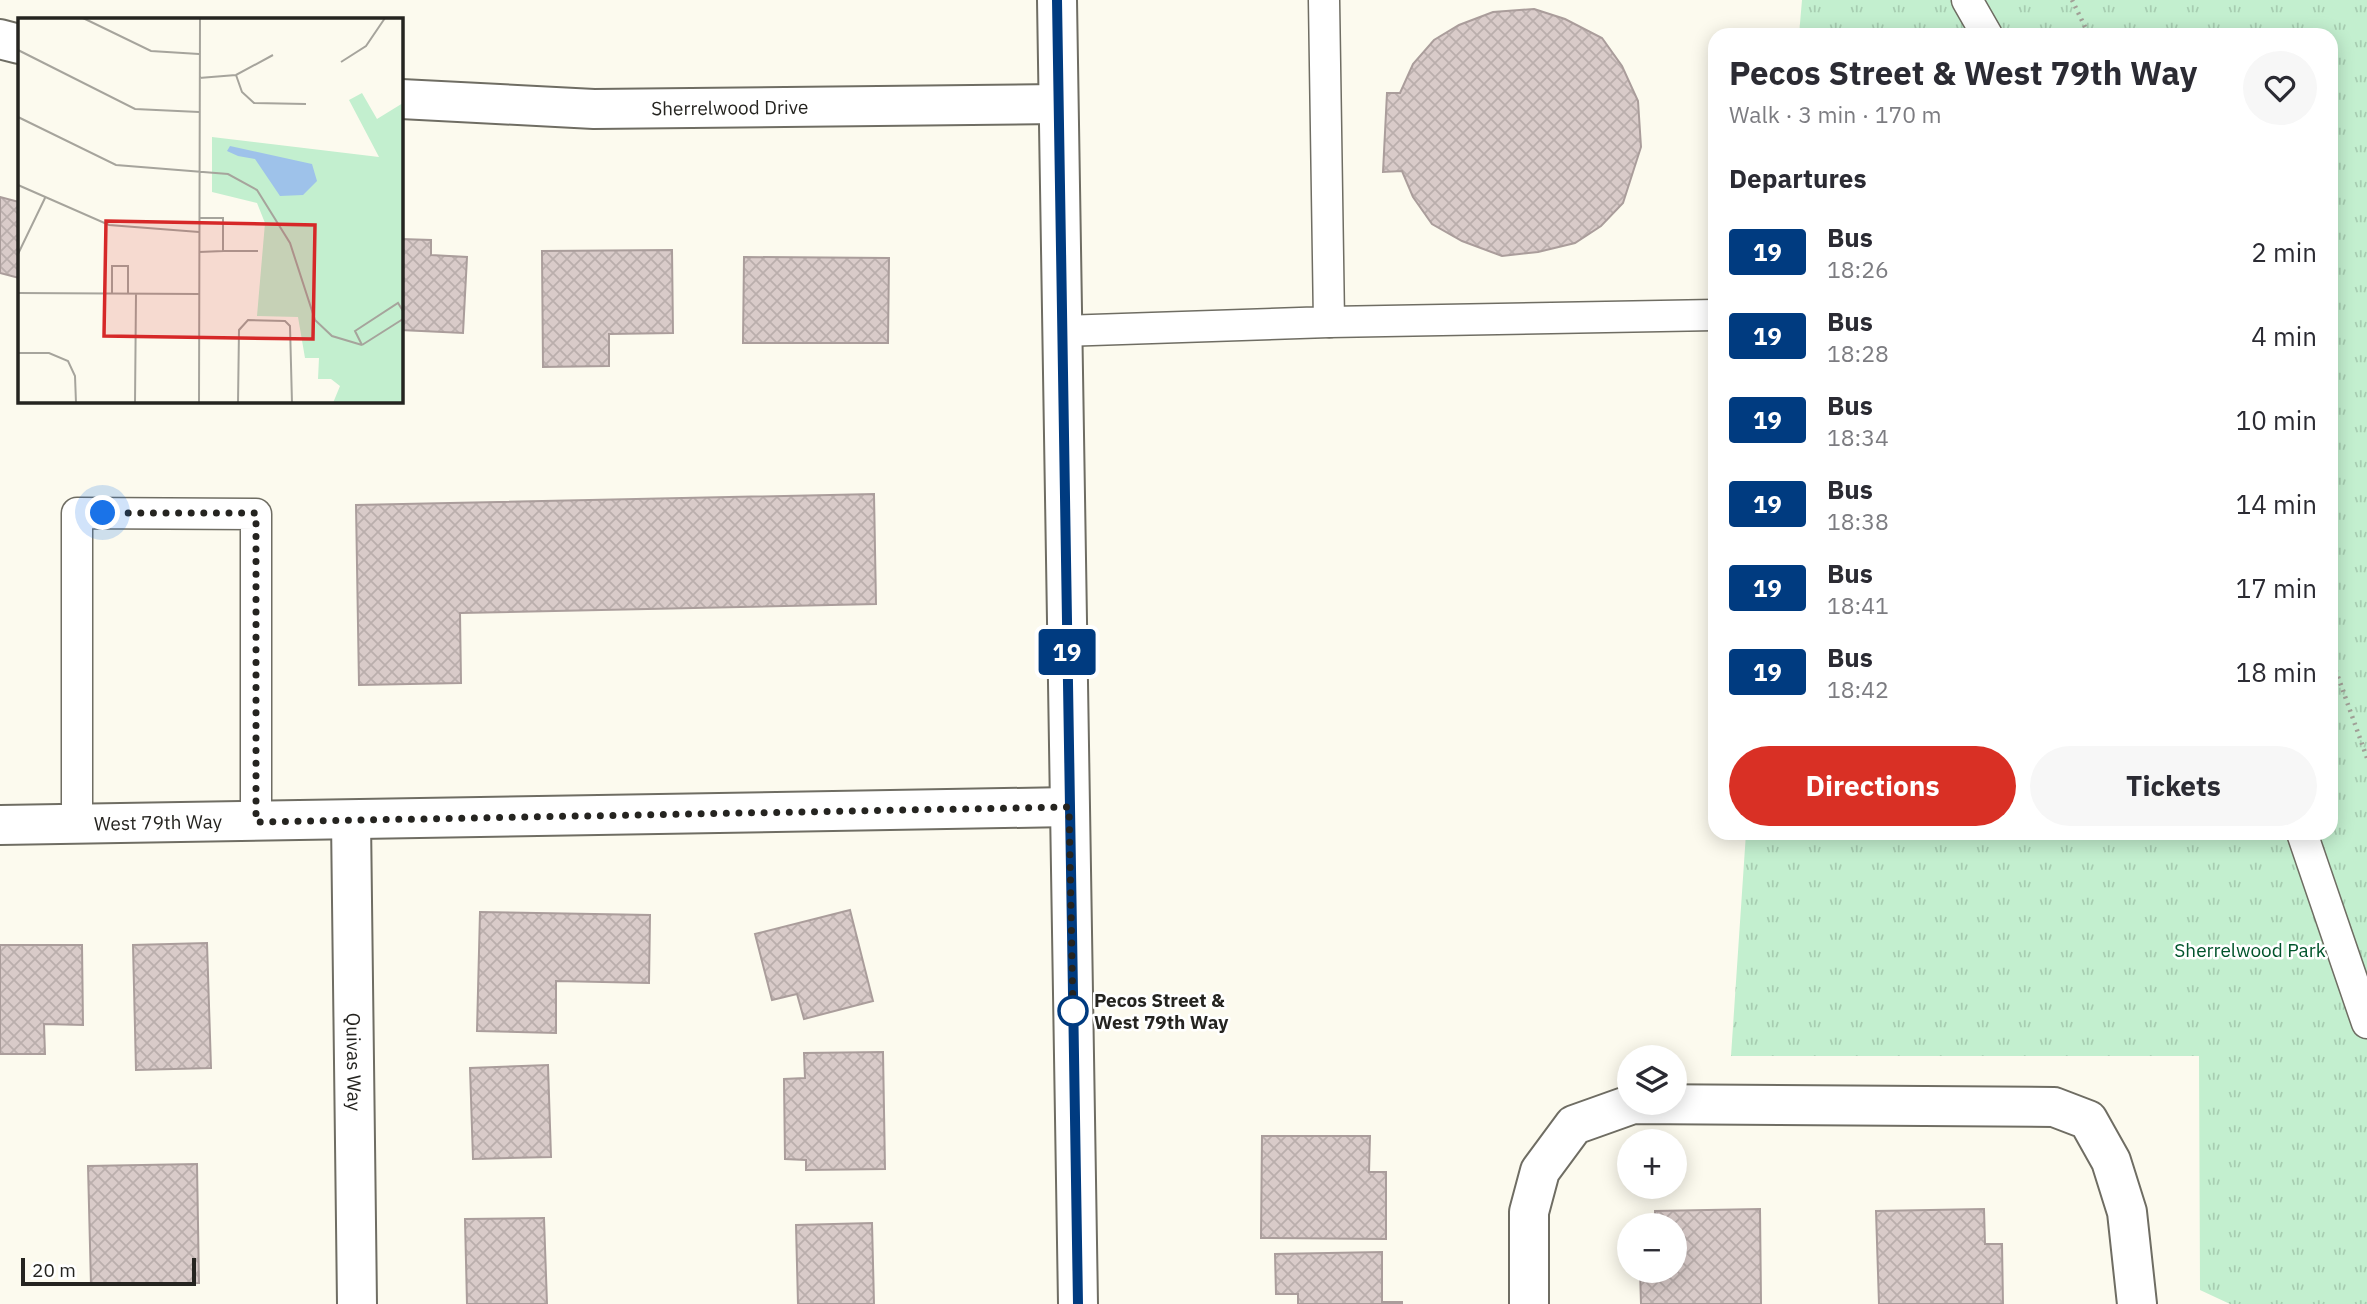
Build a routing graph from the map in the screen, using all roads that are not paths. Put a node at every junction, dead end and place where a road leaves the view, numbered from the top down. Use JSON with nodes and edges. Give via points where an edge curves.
{"nodes":[{"id":1,"x":1057,"y":0,"type":"edge"},
{"id":2,"x":1324,"y":0,"type":"edge"},
{"id":3,"x":1967,"y":0,"type":"edge"},
{"id":4,"x":1983,"y":28,"type":"edge"},
{"id":5,"x":0,"y":39,"type":"edge"},
{"id":6,"x":18,"y":44,"type":"edge"},
{"id":7,"x":402,"y":99,"type":"edge"},
{"id":8,"x":1058,"y":104,"type":"junction"},
{"id":9,"x":1708,"y":315,"type":"edge"},
{"id":10,"x":1329,"y":322,"type":"junction"},
{"id":11,"x":1062,"y":331,"type":"junction"},
{"id":12,"x":1069,"y":807,"type":"junction"},
{"id":13,"x":351,"y":820,"type":"junction"},
{"id":14,"x":256,"y":822,"type":"junction"},
{"id":15,"x":77,"y":824,"type":"junction"},
{"id":16,"x":0,"y":825,"type":"edge"},
{"id":17,"x":2304,"y":840,"type":"edge"},
{"id":18,"x":2367,"y":1024,"type":"edge"},
{"id":19,"x":357,"y":1304,"type":"edge"},
{"id":20,"x":1078,"y":1304,"type":"edge"},
{"id":21,"x":1529,"y":1304,"type":"edge"},
{"id":22,"x":2137,"y":1304,"type":"edge"}],
"edges":[{"from":1,"to":8,"type":"street"},
{"from":2,"to":10,"type":"lane"},
{"from":3,"to":4,"type":"lane"},
{"from":5,"to":6,"type":"street"},
{"from":7,"to":8,"type":"street","name":"Sherrelwood Drive","via":[[594,109]]},
{"from":8,"to":11,"type":"street"},
{"from":9,"to":10,"type":"lane"},
{"from":10,"to":11,"type":"lane"},
{"from":11,"to":12,"type":"street"},
{"from":12,"to":13,"type":"street","name":"West 79th Way"},
{"from":12,"to":20,"type":"street"},
{"from":13,"to":14,"type":"street","name":"West 79th Way"},
{"from":13,"to":19,"type":"street","name":"Quivas Way"},
{"from":14,"to":15,"type":"street","name":"West 79th Way"},
{"from":14,"to":15,"type":"lane","via":[[256,513],[77,513]]},
{"from":15,"to":16,"type":"street","name":"West 79th Way"},
{"from":17,"to":18,"type":"lane"},
{"from":21,"to":22,"type":"street","via":[[1529,1212],[1540,1171],[1574,1125],[1633,1104],[2054,1107],[2088,1120],[2111,1161],[2127,1212]]}]}
